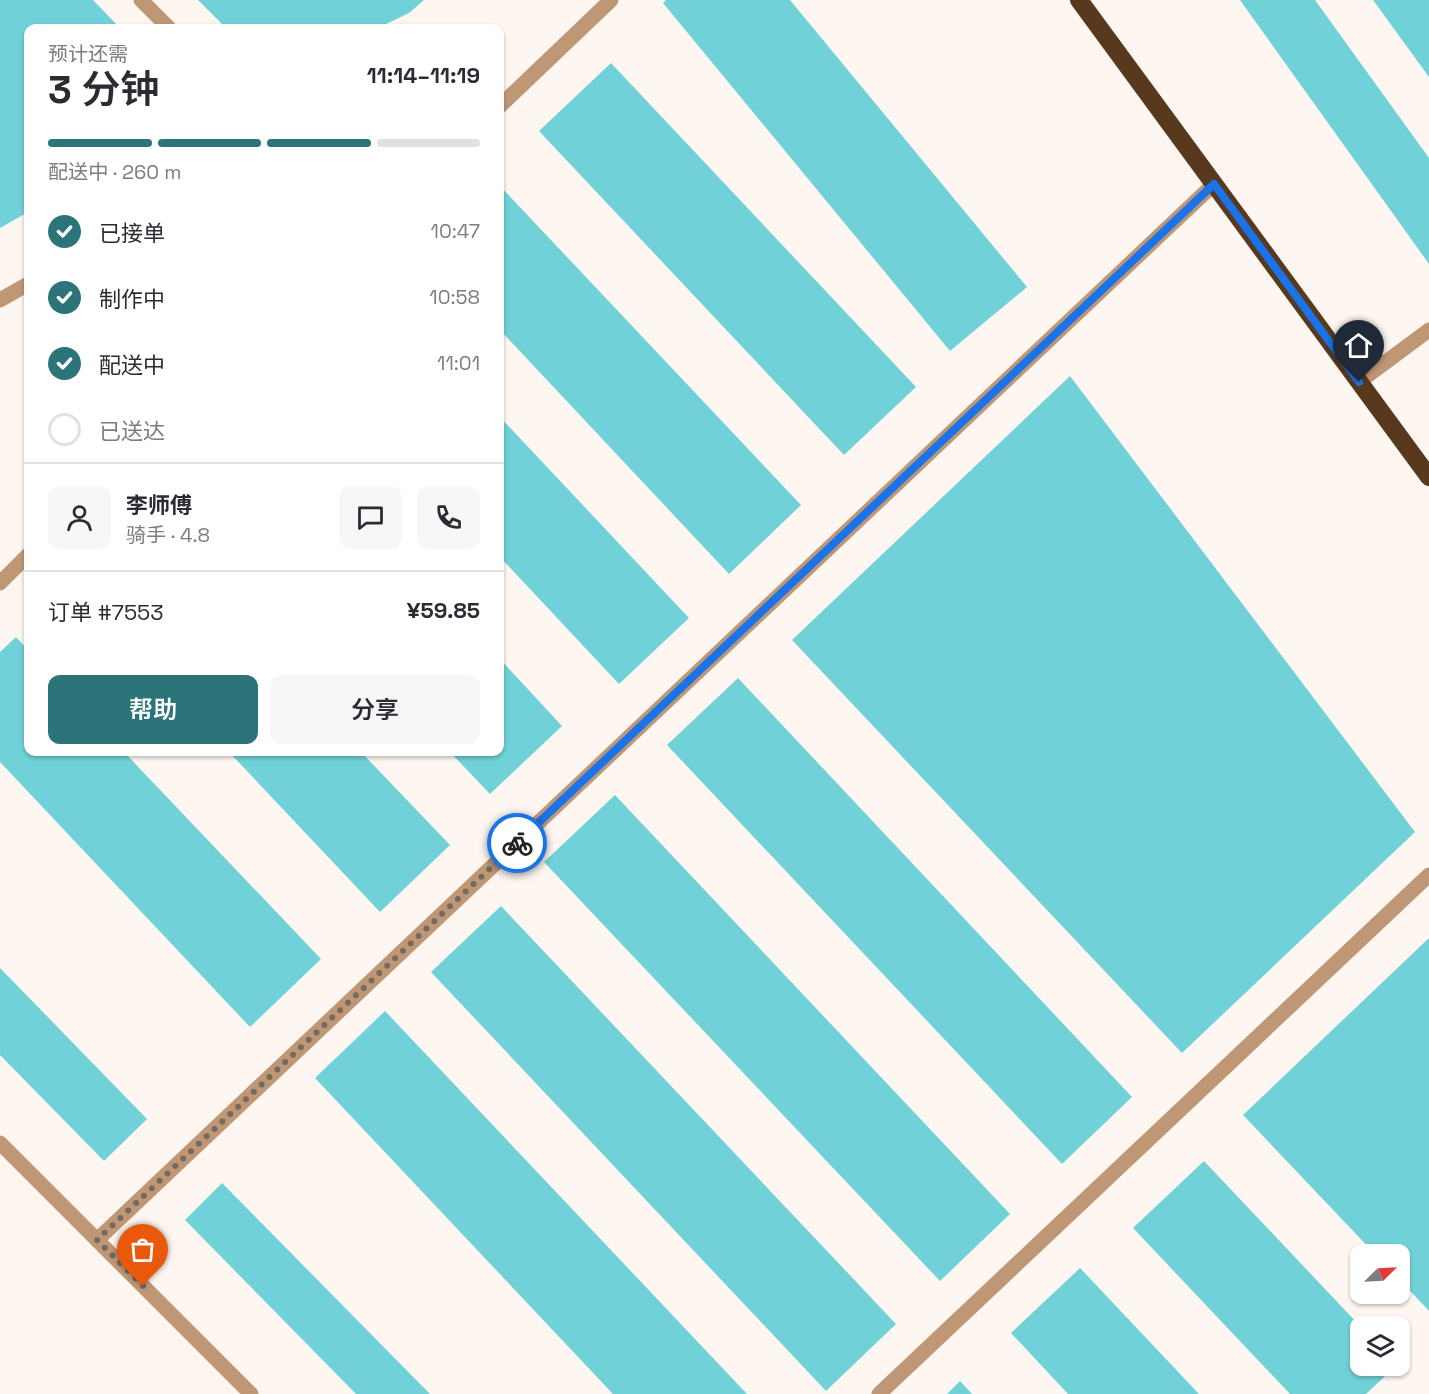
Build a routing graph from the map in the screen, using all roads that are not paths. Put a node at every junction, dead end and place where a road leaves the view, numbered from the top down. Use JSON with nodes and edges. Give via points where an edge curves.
{"nodes":[{"id":1,"x":141,"y":0,"type":"edge"},
{"id":2,"x":611,"y":0,"type":"edge"},
{"id":3,"x":1079,"y":0,"type":"edge"},
{"id":4,"x":165,"y":24,"type":"edge"},
{"id":5,"x":504,"y":102,"type":"edge"},
{"id":6,"x":1214,"y":184,"type":"junction"},
{"id":7,"x":24,"y":286,"type":"edge"},
{"id":8,"x":0,"y":300,"type":"edge"},
{"id":9,"x":1429,"y":330,"type":"edge"},
{"id":10,"x":1359,"y":382,"type":"junction"},
{"id":11,"x":1429,"y":477,"type":"edge"},
{"id":12,"x":24,"y":559,"type":"edge"},
{"id":13,"x":0,"y":583,"type":"edge"},
{"id":14,"x":1429,"y":875,"type":"edge"},
{"id":15,"x":0,"y":1143,"type":"edge"},
{"id":16,"x":97,"y":1240,"type":"junction"},
{"id":17,"x":251,"y":1394,"type":"edge"},
{"id":18,"x":879,"y":1394,"type":"edge"}],
"edges":[{"from":1,"to":4,"type":"street"},
{"from":2,"to":5,"type":"street"},
{"from":3,"to":6,"type":"highway"},
{"from":6,"to":10,"type":"highway"},
{"from":6,"to":16,"type":"street"},
{"from":7,"to":8,"type":"street"},
{"from":9,"to":10,"type":"street"},
{"from":10,"to":11,"type":"highway"},
{"from":12,"to":13,"type":"street"},
{"from":14,"to":18,"type":"street"},
{"from":15,"to":16,"type":"street"},
{"from":16,"to":17,"type":"street"}]}
